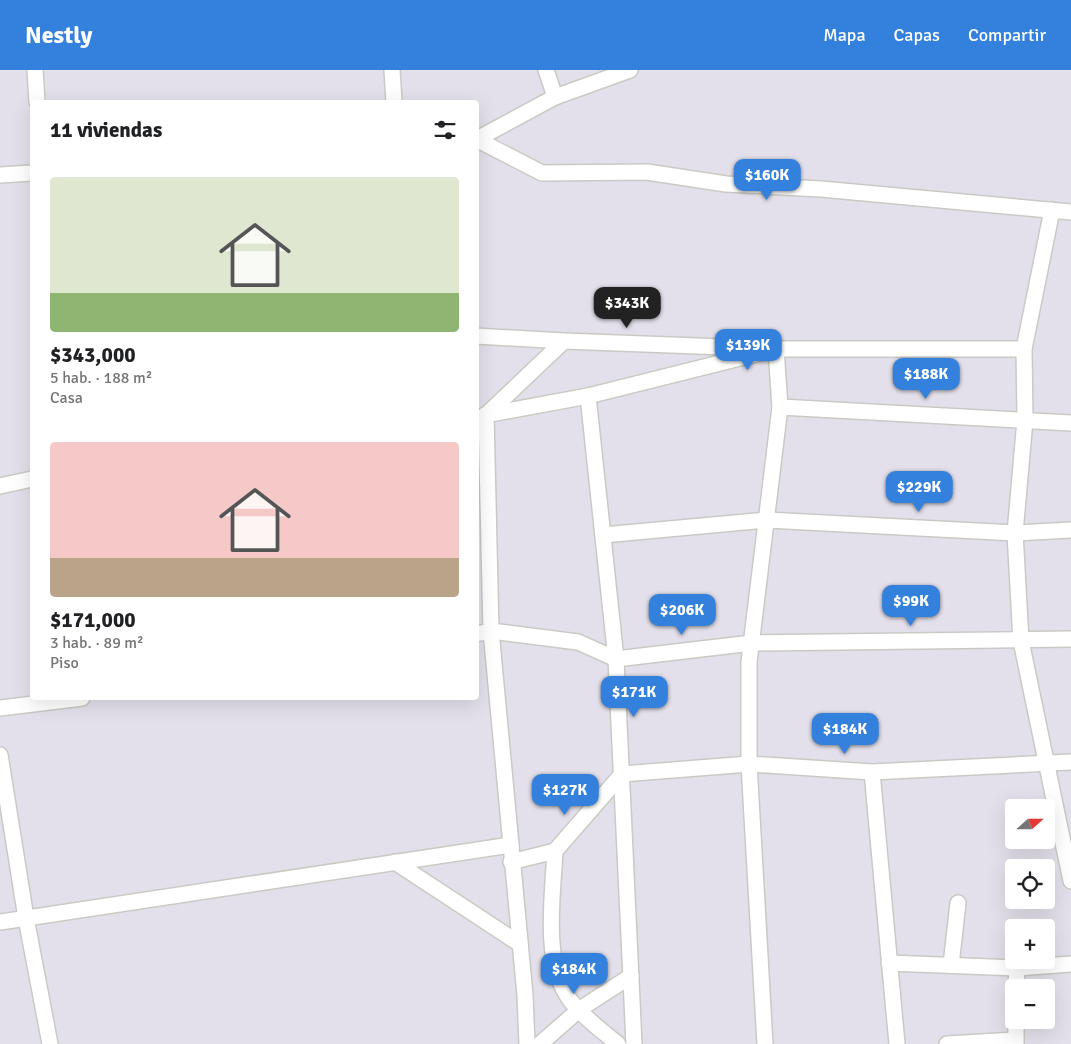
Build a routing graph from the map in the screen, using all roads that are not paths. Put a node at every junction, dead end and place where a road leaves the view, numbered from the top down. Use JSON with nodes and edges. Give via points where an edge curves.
{"nodes":[{"id":1,"x":35,"y":70,"type":"edge"},
{"id":2,"x":392,"y":70,"type":"edge"},
{"id":3,"x":546,"y":70,"type":"edge"},
{"id":4,"x":630,"y":70,"type":"edge"},
{"id":5,"x":555,"y":97,"type":"junction"},
{"id":6,"x":37,"y":100,"type":"edge"},
{"id":7,"x":394,"y":100,"type":"edge"},
{"id":8,"x":479,"y":139,"type":"edge"},
{"id":9,"x":479,"y":141,"type":"edge"},
{"id":10,"x":30,"y":173,"type":"edge"},
{"id":11,"x":0,"y":175,"type":"edge"},
{"id":12,"x":1052,"y":210,"type":"junction"},
{"id":13,"x":1071,"y":212,"type":"edge"},
{"id":14,"x":479,"y":336,"type":"edge"},
{"id":15,"x":564,"y":341,"type":"junction"},
{"id":16,"x":776,"y":349,"type":"junction"},
{"id":17,"x":1024,"y":349,"type":"junction"},
{"id":18,"x":588,"y":396,"type":"junction"},
{"id":19,"x":780,"y":407,"type":"junction"},
{"id":20,"x":481,"y":415,"type":"edge"},
{"id":21,"x":1026,"y":420,"type":"junction"},
{"id":22,"x":1071,"y":423,"type":"edge"},
{"id":23,"x":30,"y":479,"type":"edge"},
{"id":24,"x":0,"y":486,"type":"edge"},
{"id":25,"x":767,"y":520,"type":"junction"},
{"id":26,"x":1071,"y":530,"type":"edge"},
{"id":27,"x":1015,"y":533,"type":"junction"},
{"id":28,"x":603,"y":535,"type":"junction"},
{"id":29,"x":484,"y":632,"type":"edge"},
{"id":30,"x":1071,"y":639,"type":"edge"},
{"id":31,"x":1021,"y":641,"type":"junction"},
{"id":32,"x":752,"y":643,"type":"junction"},
{"id":33,"x":616,"y":659,"type":"junction"},
{"id":34,"x":66,"y":700,"type":"edge"},
{"id":35,"x":0,"y":708,"type":"edge"},
{"id":36,"x":0,"y":755,"type":"edge"},
{"id":37,"x":1071,"y":762,"type":"edge"},
{"id":38,"x":1046,"y":763,"type":"junction"},
{"id":39,"x":749,"y":764,"type":"junction"},
{"id":40,"x":872,"y":772,"type":"junction"},
{"id":41,"x":622,"y":774,"type":"junction"},
{"id":42,"x":511,"y":845,"type":"junction"},
{"id":43,"x":555,"y":850,"type":"junction"},
{"id":44,"x":395,"y":862,"type":"junction"},
{"id":45,"x":511,"y":862,"type":"junction"},
{"id":46,"x":1071,"y":881,"type":"edge"},
{"id":47,"x":958,"y":903,"type":"dead end"},
{"id":48,"x":26,"y":918,"type":"junction"},
{"id":49,"x":0,"y":922,"type":"edge"},
{"id":50,"x":520,"y":944,"type":"junction"},
{"id":51,"x":889,"y":963,"type":"junction"},
{"id":52,"x":1071,"y":964,"type":"edge"},
{"id":53,"x":951,"y":965,"type":"junction"},
{"id":54,"x":1055,"y":965,"type":"edge"},
{"id":55,"x":1005,"y":967,"type":"edge"},
{"id":56,"x":631,"y":976,"type":"junction"},
{"id":57,"x":580,"y":1009,"type":"junction"},
{"id":58,"x":1016,"y":1029,"type":"edge"},
{"id":59,"x":1016,"y":1042,"type":"edge"},
{"id":60,"x":50,"y":1044,"type":"edge"},
{"id":61,"x":528,"y":1044,"type":"edge"},
{"id":62,"x":540,"y":1044,"type":"edge"},
{"id":63,"x":618,"y":1044,"type":"edge"},
{"id":64,"x":634,"y":1044,"type":"edge"},
{"id":65,"x":765,"y":1044,"type":"edge"},
{"id":66,"x":897,"y":1044,"type":"edge"},
{"id":67,"x":947,"y":1044,"type":"edge"}],
"edges":[{"from":1,"to":6,"type":"street"},
{"from":2,"to":7,"type":"street"},
{"from":3,"to":5,"type":"street"},
{"from":4,"to":5,"type":"street"},
{"from":5,"to":8,"type":"street"},
{"from":9,"to":12,"type":"street","via":[[542,173],[647,172],[726,184],[821,189]]},
{"from":10,"to":11,"type":"street"},
{"from":12,"to":13,"type":"street"},
{"from":12,"to":17,"type":"street"},
{"from":14,"to":15,"type":"street"},
{"from":15,"to":16,"type":"street"},
{"from":15,"to":20,"type":"street"},
{"from":16,"to":17,"type":"street"},
{"from":16,"to":18,"type":"street"},
{"from":16,"to":19,"type":"street"},
{"from":17,"to":21,"type":"street"},
{"from":18,"to":20,"type":"street"},
{"from":18,"to":28,"type":"street"},
{"from":19,"to":21,"type":"street"},
{"from":19,"to":25,"type":"street"},
{"from":20,"to":29,"type":"street"},
{"from":21,"to":22,"type":"street"},
{"from":21,"to":27,"type":"street"},
{"from":23,"to":24,"type":"street"},
{"from":25,"to":27,"type":"street"},
{"from":25,"to":28,"type":"street"},
{"from":25,"to":32,"type":"street"},
{"from":26,"to":27,"type":"street"},
{"from":27,"to":31,"type":"street"},
{"from":28,"to":33,"type":"street"},
{"from":29,"to":33,"type":"street","via":[[578,642]]},
{"from":29,"to":42,"type":"street"},
{"from":30,"to":31,"type":"street"},
{"from":31,"to":32,"type":"street"},
{"from":31,"to":38,"type":"street"},
{"from":32,"to":33,"type":"street"},
{"from":32,"to":39,"type":"street","via":[[749,662]]},
{"from":33,"to":41,"type":"street"},
{"from":34,"to":35,"type":"street"},
{"from":36,"to":48,"type":"street"},
{"from":37,"to":38,"type":"street"},
{"from":38,"to":40,"type":"street"},
{"from":38,"to":46,"type":"street"},
{"from":39,"to":40,"type":"street"},
{"from":39,"to":41,"type":"street"},
{"from":39,"to":65,"type":"street"},
{"from":40,"to":51,"type":"street"},
{"from":41,"to":43,"type":"street"},
{"from":41,"to":56,"type":"street"},
{"from":42,"to":44,"type":"street"},
{"from":42,"to":45,"type":"street"},
{"from":43,"to":45,"type":"street"},
{"from":43,"to":57,"type":"street","via":[[551,939],[561,980],[570,999]]},
{"from":44,"to":48,"type":"street"},
{"from":44,"to":50,"type":"street"},
{"from":45,"to":50,"type":"street"},
{"from":47,"to":53,"type":"street"},
{"from":48,"to":49,"type":"street"},
{"from":48,"to":60,"type":"street"},
{"from":50,"to":61,"type":"street"},
{"from":51,"to":53,"type":"street"},
{"from":51,"to":66,"type":"street"},
{"from":52,"to":54,"type":"street"},
{"from":53,"to":55,"type":"street"},
{"from":56,"to":57,"type":"street"},
{"from":56,"to":64,"type":"street"},
{"from":57,"to":62,"type":"street"},
{"from":57,"to":63,"type":"street"},
{"from":58,"to":59,"type":"street"},
{"from":59,"to":67,"type":"street"}]}
